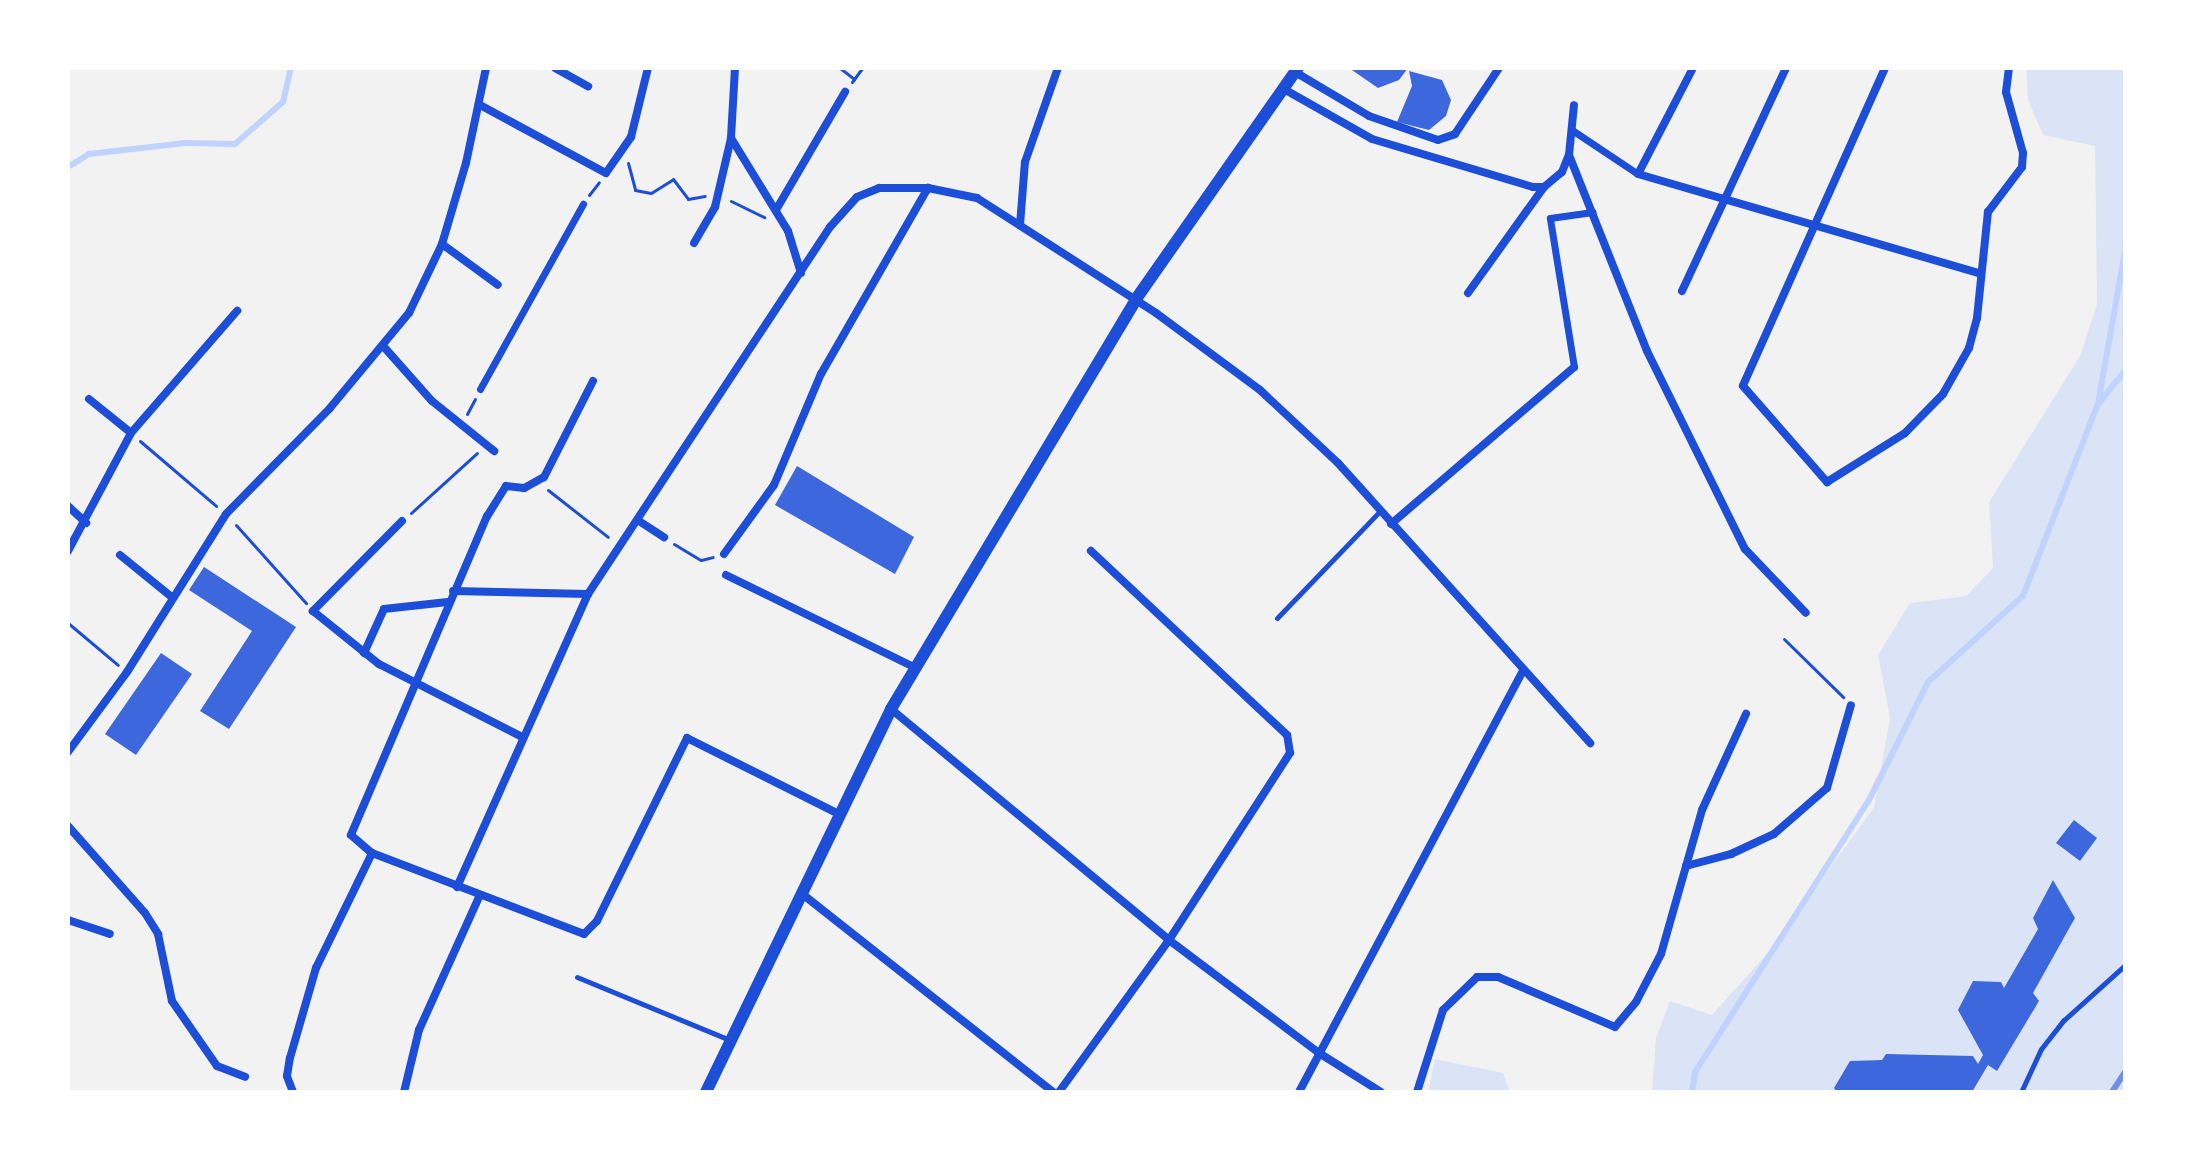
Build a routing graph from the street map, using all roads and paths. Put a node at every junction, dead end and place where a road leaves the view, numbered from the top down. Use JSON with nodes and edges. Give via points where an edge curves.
{"nodes":[{"id":1,"x":486,"y":68,"type":"edge"},
{"id":2,"x":555,"y":68,"type":"edge"},
{"id":3,"x":648,"y":68,"type":"edge"},
{"id":4,"x":735,"y":68,"type":"edge"},
{"id":5,"x":840,"y":68,"type":"edge"},
{"id":6,"x":862,"y":68,"type":"edge"},
{"id":7,"x":1058,"y":68,"type":"edge"},
{"id":8,"x":1499,"y":68,"type":"edge"},
{"id":9,"x":1693,"y":68,"type":"edge"},
{"id":10,"x":1786,"y":68,"type":"edge"},
{"id":11,"x":1885,"y":68,"type":"edge"},
{"id":12,"x":2009,"y":68,"type":"edge"},
{"id":13,"x":1296,"y":70,"type":"edge"},
{"id":14,"x":854,"y":79,"type":"junction"},
{"id":15,"x":588,"y":86,"type":"dead end"},
{"id":16,"x":1282,"y":88,"type":"junction"},
{"id":17,"x":845,"y":92,"type":"joint"},
{"id":18,"x":480,"y":105,"type":"junction"},
{"id":19,"x":1574,"y":105,"type":"dead end"},
{"id":20,"x":1572,"y":130,"type":"junction"},
{"id":21,"x":731,"y":138,"type":"junction"},
{"id":22,"x":1569,"y":155,"type":"junction"},
{"id":23,"x":606,"y":173,"type":"junction"},
{"id":24,"x":1638,"y":174,"type":"junction"},
{"id":25,"x":1544,"y":187,"type":"junction"},
{"id":26,"x":928,"y":188,"type":"junction"},
{"id":27,"x":717,"y":195,"type":"junction"},
{"id":28,"x":1726,"y":199,"type":"junction"},
{"id":29,"x":583,"y":204,"type":"joint"},
{"id":30,"x":776,"y":210,"type":"junction"},
{"id":31,"x":1593,"y":212,"type":"junction"},
{"id":32,"x":1020,"y":225,"type":"junction"},
{"id":33,"x":1813,"y":226,"type":"junction"},
{"id":34,"x":786,"y":227,"type":"junction"},
{"id":35,"x":694,"y":243,"type":"dead end"},
{"id":36,"x":442,"y":244,"type":"junction"},
{"id":37,"x":801,"y":273,"type":"junction"},
{"id":38,"x":1979,"y":273,"type":"junction"},
{"id":39,"x":498,"y":285,"type":"dead end"},
{"id":40,"x":1682,"y":291,"type":"dead end"},
{"id":41,"x":1468,"y":293,"type":"dead end"},
{"id":42,"x":1136,"y":299,"type":"junction"},
{"id":43,"x":237,"y":311,"type":"dead end"},
{"id":44,"x":384,"y":347,"type":"junction"},
{"id":45,"x":1574,"y":367,"type":"joint"},
{"id":46,"x":593,"y":381,"type":"dead end"},
{"id":47,"x":480,"y":389,"type":"joint"},
{"id":48,"x":89,"y":399,"type":"dead end"},
{"id":49,"x":460,"y":424,"type":"junction"},
{"id":50,"x":131,"y":433,"type":"junction"},
{"id":51,"x":486,"y":445,"type":"junction"},
{"id":52,"x":494,"y":451,"type":"dead end"},
{"id":53,"x":539,"y":482,"type":"junction"},
{"id":54,"x":68,"y":506,"type":"edge"},
{"id":55,"x":1380,"y":511,"type":"junction"},
{"id":56,"x":226,"y":514,"type":"junction"},
{"id":57,"x":402,"y":521,"type":"joint"},
{"id":58,"x":639,"y":521,"type":"junction"},
{"id":59,"x":86,"y":523,"type":"junction"},
{"id":60,"x":1391,"y":524,"type":"junction"},
{"id":61,"x":664,"y":537,"type":"joint"},
{"id":62,"x":621,"y":547,"type":"junction"},
{"id":63,"x":68,"y":551,"type":"edge"},
{"id":64,"x":1091,"y":551,"type":"dead end"},
{"id":65,"x":724,"y":554,"type":"dead end"},
{"id":66,"x":120,"y":555,"type":"dead end"},
{"id":67,"x":701,"y":560,"type":"dead end"},
{"id":68,"x":726,"y":575,"type":"dead end"},
{"id":69,"x":453,"y":591,"type":"junction"},
{"id":70,"x":588,"y":594,"type":"junction"},
{"id":71,"x":173,"y":598,"type":"junction"},
{"id":72,"x":448,"y":602,"type":"junction"},
{"id":73,"x":313,"y":611,"type":"junction"},
{"id":74,"x":1806,"y":613,"type":"dead end"},
{"id":75,"x":1277,"y":618,"type":"dead end"},
{"id":76,"x":68,"y":623,"type":"edge"},
{"id":77,"x":1784,"y":639,"type":"dead end"},
{"id":78,"x":364,"y":653,"type":"junction"},
{"id":79,"x":916,"y":668,"type":"junction"},
{"id":80,"x":127,"y":672,"type":"junction"},
{"id":81,"x":1522,"y":672,"type":"junction"},
{"id":82,"x":413,"y":682,"type":"junction"},
{"id":83,"x":1851,"y":705,"type":"joint"},
{"id":84,"x":891,"y":709,"type":"junction"},
{"id":85,"x":1746,"y":714,"type":"dead end"},
{"id":86,"x":522,"y":737,"type":"junction"},
{"id":87,"x":1590,"y":743,"type":"dead end"},
{"id":88,"x":69,"y":750,"type":"edge"},
{"id":89,"x":839,"y":814,"type":"junction"},
{"id":90,"x":68,"y":826,"type":"edge"},
{"id":91,"x":372,"y":853,"type":"junction"},
{"id":92,"x":1686,"y":866,"type":"junction"},
{"id":93,"x":457,"y":887,"type":"junction"},
{"id":94,"x":801,"y":893,"type":"junction"},
{"id":95,"x":479,"y":897,"type":"junction"},
{"id":96,"x":68,"y":920,"type":"edge"},
{"id":97,"x":110,"y":934,"type":"dead end"},
{"id":98,"x":1169,"y":940,"type":"junction"},
{"id":99,"x":2125,"y":965,"type":"edge"},
{"id":100,"x":577,"y":977,"type":"dead end"},
{"id":101,"x":731,"y":1040,"type":"junction"},
{"id":102,"x":1319,"y":1053,"type":"junction"},
{"id":103,"x":245,"y":1077,"type":"dead end"},
{"id":104,"x":293,"y":1092,"type":"edge"},
{"id":105,"x":404,"y":1092,"type":"edge"},
{"id":106,"x":706,"y":1092,"type":"edge"},
{"id":107,"x":1056,"y":1092,"type":"edge"},
{"id":108,"x":1299,"y":1092,"type":"edge"},
{"id":109,"x":1381,"y":1092,"type":"edge"},
{"id":110,"x":1417,"y":1092,"type":"edge"},
{"id":111,"x":2021,"y":1092,"type":"edge"}],
"edges":[{"from":1,"to":18,"type":"street"},
{"from":2,"to":15,"type":"street"},
{"from":3,"to":23,"type":"street","via":[[631,137]]},
{"from":4,"to":21,"type":"street"},
{"from":5,"to":14,"type":"path"},
{"from":6,"to":14,"type":"path"},
{"from":7,"to":32,"type":"street","via":[[1025,162]]},
{"from":8,"to":13,"type":"street","via":[[1455,134],[1438,140],[1369,116]]},
{"from":9,"to":24,"type":"street"},
{"from":10,"to":28,"type":"street"},
{"from":11,"to":33,"type":"street"},
{"from":12,"to":38,"type":"street","via":[[2006,92],[2022,167],[1988,212]]},
{"from":13,"to":16,"type":"main road"},
{"from":14,"to":17,"type":"path"},
{"from":16,"to":25,"type":"street","via":[[1372,139],[1485,176]]},
{"from":16,"to":42,"type":"main road"},
{"from":17,"to":30,"type":"street"},
{"from":18,"to":23,"type":"street"},
{"from":18,"to":36,"type":"street"},
{"from":19,"to":20,"type":"street"},
{"from":20,"to":22,"type":"street"},
{"from":20,"to":24,"type":"street"},
{"from":21,"to":27,"type":"street"},
{"from":21,"to":30,"type":"street"},
{"from":22,"to":25,"type":"street","via":[[1562,172]]},
{"from":22,"to":31,"type":"street"},
{"from":23,"to":27,"type":"path","via":[[626,154],[635,190],[651,193],[673,179],[688,199]]},
{"from":23,"to":29,"type":"path"},
{"from":24,"to":28,"type":"street"},
{"from":25,"to":41,"type":"street"},
{"from":26,"to":32,"type":"street","via":[[977,198]]},
{"from":26,"to":37,"type":"street","via":[[879,188],[857,197]]},
{"from":26,"to":65,"type":"street","via":[[821,374],[774,485]]},
{"from":27,"to":34,"type":"path"},
{"from":27,"to":35,"type":"street"},
{"from":28,"to":33,"type":"street"},
{"from":28,"to":40,"type":"street"},
{"from":29,"to":47,"type":"street"},
{"from":30,"to":34,"type":"street"},
{"from":31,"to":45,"type":"street","via":[[1550,218]]},
{"from":31,"to":74,"type":"street","via":[[1647,351],[1745,549]]},
{"from":32,"to":42,"type":"street"},
{"from":33,"to":38,"type":"street"},
{"from":33,"to":38,"type":"street","via":[[1743,386],[1827,482],[1905,433],[1943,394],[1969,348]]},
{"from":34,"to":37,"type":"street"},
{"from":36,"to":39,"type":"street"},
{"from":36,"to":44,"type":"street","via":[[409,313]]},
{"from":37,"to":58,"type":"street"},
{"from":42,"to":55,"type":"street","via":[[1260,390]]},
{"from":42,"to":79,"type":"main road"},
{"from":43,"to":50,"type":"street"},
{"from":44,"to":49,"type":"street"},
{"from":44,"to":56,"type":"street"},
{"from":45,"to":60,"type":"street"},
{"from":46,"to":53,"type":"street"},
{"from":47,"to":49,"type":"path"},
{"from":48,"to":50,"type":"street"},
{"from":49,"to":51,"type":"street"},
{"from":50,"to":56,"type":"path"},
{"from":50,"to":59,"type":"street"},
{"from":51,"to":52,"type":"street"},
{"from":51,"to":57,"type":"path"},
{"from":53,"to":62,"type":"path"},
{"from":53,"to":69,"type":"street","via":[[524,488],[506,486]]},
{"from":54,"to":59,"type":"street"},
{"from":55,"to":60,"type":"street"},
{"from":55,"to":75,"type":"lane"},
{"from":56,"to":71,"type":"street"},
{"from":56,"to":73,"type":"path"},
{"from":57,"to":73,"type":"street"},
{"from":58,"to":61,"type":"street"},
{"from":58,"to":62,"type":"street"},
{"from":59,"to":63,"type":"street"},
{"from":60,"to":81,"type":"street"},
{"from":61,"to":67,"type":"path"},
{"from":62,"to":70,"type":"street"},
{"from":64,"to":98,"type":"street","via":[[1287,735],[1290,753]]},
{"from":66,"to":71,"type":"street"},
{"from":68,"to":79,"type":"street"},
{"from":69,"to":70,"type":"street"},
{"from":69,"to":72,"type":"street"},
{"from":70,"to":86,"type":"street"},
{"from":71,"to":80,"type":"street"},
{"from":72,"to":78,"type":"street","via":[[384,609]]},
{"from":72,"to":82,"type":"street"},
{"from":73,"to":78,"type":"street"},
{"from":76,"to":80,"type":"path"},
{"from":77,"to":83,"type":"path"},
{"from":78,"to":82,"type":"street"},
{"from":79,"to":84,"type":"main road"},
{"from":80,"to":88,"type":"street"},
{"from":81,"to":87,"type":"street"},
{"from":81,"to":102,"type":"street"},
{"from":82,"to":86,"type":"street"},
{"from":82,"to":91,"type":"street","via":[[352,826],[356,843]]},
{"from":83,"to":92,"type":"street","via":[[1827,788],[1774,834],[1731,854]]},
{"from":84,"to":89,"type":"main road"},
{"from":84,"to":98,"type":"street"},
{"from":85,"to":92,"type":"street","via":[[1702,810]]},
{"from":86,"to":93,"type":"street"},
{"from":89,"to":94,"type":"main road"},
{"from":89,"to":95,"type":"street","via":[[687,738],[589,932]]},
{"from":90,"to":103,"type":"street","via":[[145,913],[158,934],[172,1001],[217,1066]]},
{"from":91,"to":93,"type":"street"},
{"from":91,"to":104,"type":"street","via":[[316,968],[287,1076]]},
{"from":92,"to":110,"type":"street","via":[[1661,954],[1636,1002],[1615,1027],[1498,977],[1477,977],[1443,1010]]},
{"from":93,"to":95,"type":"street"},
{"from":94,"to":101,"type":"main road"},
{"from":94,"to":107,"type":"street"},
{"from":95,"to":105,"type":"street","via":[[419,1030]]},
{"from":96,"to":97,"type":"street"},
{"from":98,"to":102,"type":"street"},
{"from":98,"to":107,"type":"street"},
{"from":99,"to":111,"type":"lane","via":[[2064,1020],[2041,1049]]},
{"from":100,"to":101,"type":"lane"},
{"from":101,"to":106,"type":"main road"},
{"from":102,"to":108,"type":"street"},
{"from":102,"to":109,"type":"street"}]}
